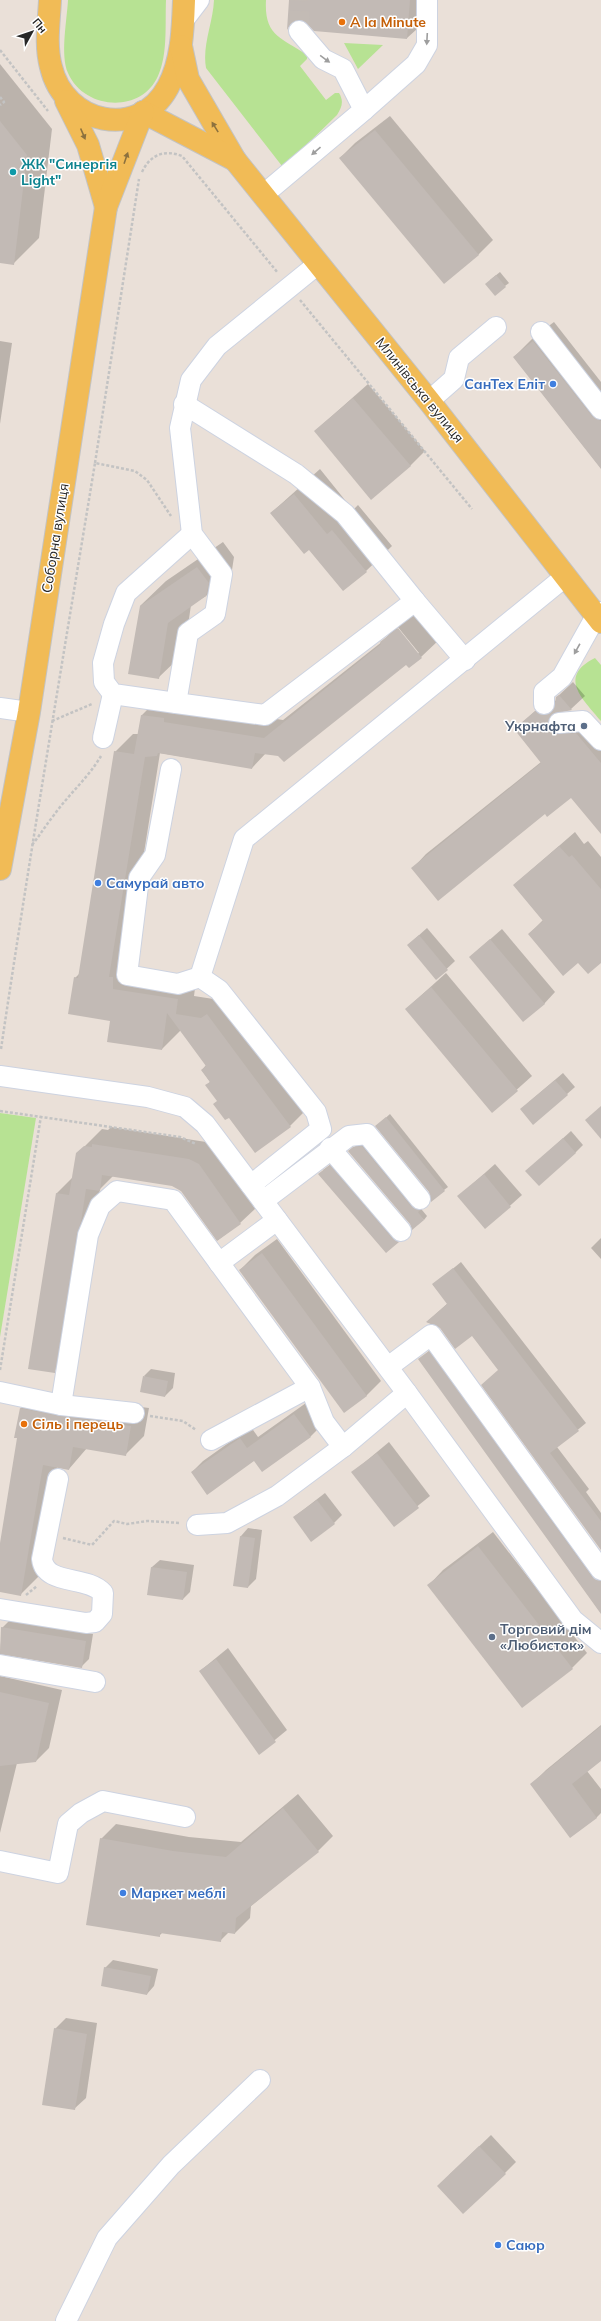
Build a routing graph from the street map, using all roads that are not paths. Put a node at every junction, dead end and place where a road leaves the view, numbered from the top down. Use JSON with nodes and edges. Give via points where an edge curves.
{"nodes":[{"id":1,"x":50,"y":0,"type":"edge"},
{"id":2,"x":184,"y":0,"type":"edge"},
{"id":3,"x":199,"y":0,"type":"edge"},
{"id":4,"x":427,"y":0,"type":"edge"},
{"id":5,"x":183,"y":22,"type":"junction"},
{"id":6,"x":299,"y":31,"type":"tunnel mouth"},
{"id":7,"x":181,"y":46,"type":"junction"},
{"id":8,"x":58,"y":88,"type":"junction"},
{"id":9,"x":364,"y":110,"type":"junction"},
{"id":10,"x":142,"y":112,"type":"junction"},
{"id":11,"x":235,"y":160,"type":"junction"},
{"id":12,"x":263,"y":195,"type":"junction"},
{"id":13,"x":106,"y":207,"type":"junction"},
{"id":14,"x":318,"y":264,"type":"junction"},
{"id":15,"x":496,"y":327,"type":"dead end"},
{"id":16,"x":542,"y":332,"type":"dead end"},
{"id":17,"x":429,"y":401,"type":"junction"},
{"id":18,"x":184,"y":404,"type":"junction"},
{"id":19,"x":601,"y":409,"type":"edge"},
{"id":20,"x":192,"y":534,"type":"junction"},
{"id":21,"x":566,"y":576,"type":"junction"},
{"id":22,"x":415,"y":601,"type":"junction"},
{"id":23,"x":599,"y":617,"type":"edge"},
{"id":24,"x":464,"y":660,"type":"junction"},
{"id":25,"x":113,"y":694,"type":"junction"},
{"id":26,"x":176,"y":703,"type":"junction"},
{"id":27,"x":544,"y":704,"type":"dead end"},
{"id":28,"x":0,"y":708,"type":"edge"},
{"id":29,"x":29,"y":712,"type":"junction"},
{"id":30,"x":558,"y":723,"type":"dead end"},
{"id":31,"x":103,"y":738,"type":"road end"},
{"id":32,"x":601,"y":740,"type":"edge"},
{"id":33,"x":171,"y":769,"type":"dead end"},
{"id":34,"x":0,"y":869,"type":"edge"},
{"id":35,"x":200,"y":977,"type":"junction"},
{"id":36,"x":0,"y":1076,"type":"edge"},
{"id":37,"x":330,"y":1148,"type":"junction"},
{"id":38,"x":257,"y":1193,"type":"junction"},
{"id":39,"x":420,"y":1199,"type":"dead end"},
{"id":40,"x":277,"y":1220,"type":"junction"},
{"id":41,"x":401,"y":1231,"type":"dead end"},
{"id":42,"x":219,"y":1264,"type":"junction"},
{"id":43,"x":388,"y":1366,"type":"junction"},
{"id":44,"x":310,"y":1387,"type":"junction"},
{"id":45,"x":0,"y":1392,"type":"edge"},
{"id":46,"x":408,"y":1393,"type":"junction"},
{"id":47,"x":61,"y":1405,"type":"junction"},
{"id":48,"x":134,"y":1413,"type":"road end"},
{"id":49,"x":211,"y":1440,"type":"road end"},
{"id":50,"x":343,"y":1447,"type":"junction"},
{"id":51,"x":58,"y":1479,"type":"dead end"},
{"id":52,"x":197,"y":1525,"type":"road end"},
{"id":53,"x":601,"y":1570,"type":"edge"},
{"id":54,"x":0,"y":1609,"type":"edge"},
{"id":55,"x":601,"y":1643,"type":"edge"},
{"id":56,"x":0,"y":1665,"type":"edge"},
{"id":57,"x":95,"y":1682,"type":"dead end"},
{"id":58,"x":184,"y":1817,"type":"dead end"},
{"id":59,"x":0,"y":1861,"type":"edge"},
{"id":60,"x":260,"y":2080,"type":"dead end"},
{"id":61,"x":66,"y":2321,"type":"edge"}],
"edges":[{"from":1,"to":8,"type":"main road","via":[[48,48]]},
{"from":2,"to":5,"type":"main road"},
{"from":3,"to":5,"type":"street"},
{"from":4,"to":9,"type":"street","one_way":true,"via":[[427,45],[416,64]]},
{"from":5,"to":7,"type":"main road"},
{"from":6,"to":9,"type":"street","one_way":true,"via":[[323,59],[343,69]]},
{"from":7,"to":10,"type":"main road","via":[[168,88]]},
{"from":11,"to":7,"type":"main road","name":"Млинівська вулиця","one_way":true,"via":[[188,79]]},
{"from":8,"to":10,"type":"main road","via":[[72,104],[91,116],[110,120],[127,118]]},
{"from":8,"to":13,"type":"main road","name":"Соборна вулиця","one_way":true,"via":[[88,145]]},
{"from":9,"to":12,"type":"street","one_way":true},
{"from":10,"to":11,"type":"main road","name":"Млинівська вулиця"},
{"from":13,"to":10,"type":"main road","name":"Соборна вулиця","one_way":true},
{"from":11,"to":12,"type":"main road","name":"Млинівська вулиця"},
{"from":12,"to":14,"type":"main road","name":"Млинівська вулиця"},
{"from":13,"to":29,"type":"main road","name":"Соборна вулиця"},
{"from":14,"to":17,"type":"main road","name":"Млинівська вулиця"},
{"from":14,"to":18,"type":"street","via":[[217,346],[191,380]]},
{"from":15,"to":17,"type":"street","via":[[459,358],[454,380]]},
{"from":16,"to":19,"type":"street"},
{"from":17,"to":21,"type":"main road","name":"Млинівська вулиця"},
{"from":18,"to":20,"type":"street","via":[[180,428]]},
{"from":18,"to":22,"type":"street","via":[[296,474],[345,514]]},
{"from":20,"to":25,"type":"street","via":[[126,593],[103,663],[104,682]]},
{"from":20,"to":26,"type":"street","via":[[222,574],[215,614],[188,634]]},
{"from":21,"to":23,"type":"main road","name":"Млинівська вулиця"},
{"from":21,"to":24,"type":"street"},
{"from":22,"to":24,"type":"street"},
{"from":22,"to":26,"type":"street","via":[[265,715]]},
{"from":23,"to":27,"type":"street","one_way":true,"via":[[562,677],[544,692]]},
{"from":24,"to":35,"type":"street","via":[[244,839]]},
{"from":25,"to":26,"type":"street"},
{"from":25,"to":31,"type":"street"},
{"from":28,"to":29,"type":"street"},
{"from":29,"to":34,"type":"main road","name":"Соборна вулиця"},
{"from":30,"to":32,"type":"street","via":[[583,721]]},
{"from":33,"to":35,"type":"street","via":[[155,855],[139,878],[127,975],[178,984]]},
{"from":35,"to":38,"type":"street","via":[[219,990],[316,1112],[321,1129]]},
{"from":36,"to":38,"type":"street","via":[[148,1097],[185,1107],[204,1124]]},
{"from":37,"to":38,"type":"street"},
{"from":37,"to":39,"type":"street","via":[[349,1136],[366,1134]]},
{"from":37,"to":41,"type":"street"},
{"from":38,"to":40,"type":"street"},
{"from":40,"to":42,"type":"street"},
{"from":40,"to":43,"type":"street"},
{"from":42,"to":44,"type":"street"},
{"from":42,"to":47,"type":"street","via":[[173,1200],[117,1191],[100,1206],[88,1235]]},
{"from":43,"to":46,"type":"street"},
{"from":43,"to":53,"type":"street","via":[[431,1335]]},
{"from":44,"to":49,"type":"street"},
{"from":44,"to":50,"type":"street","via":[[324,1422]]},
{"from":45,"to":47,"type":"street"},
{"from":46,"to":50,"type":"street"},
{"from":46,"to":55,"type":"street","via":[[573,1620]]},
{"from":47,"to":48,"type":"street"},
{"from":50,"to":52,"type":"street","via":[[277,1496],[251,1511],[227,1523]]},
{"from":51,"to":54,"type":"street","via":[[43,1565],[52,1575],[97,1586],[103,1593],[102,1614],[95,1622],[86,1623]]},
{"from":56,"to":57,"type":"street"},
{"from":58,"to":59,"type":"street","via":[[103,1801],[81,1812],[68,1824],[58,1873]]},
{"from":60,"to":61,"type":"street","via":[[171,2165],[107,2238]]}]}
